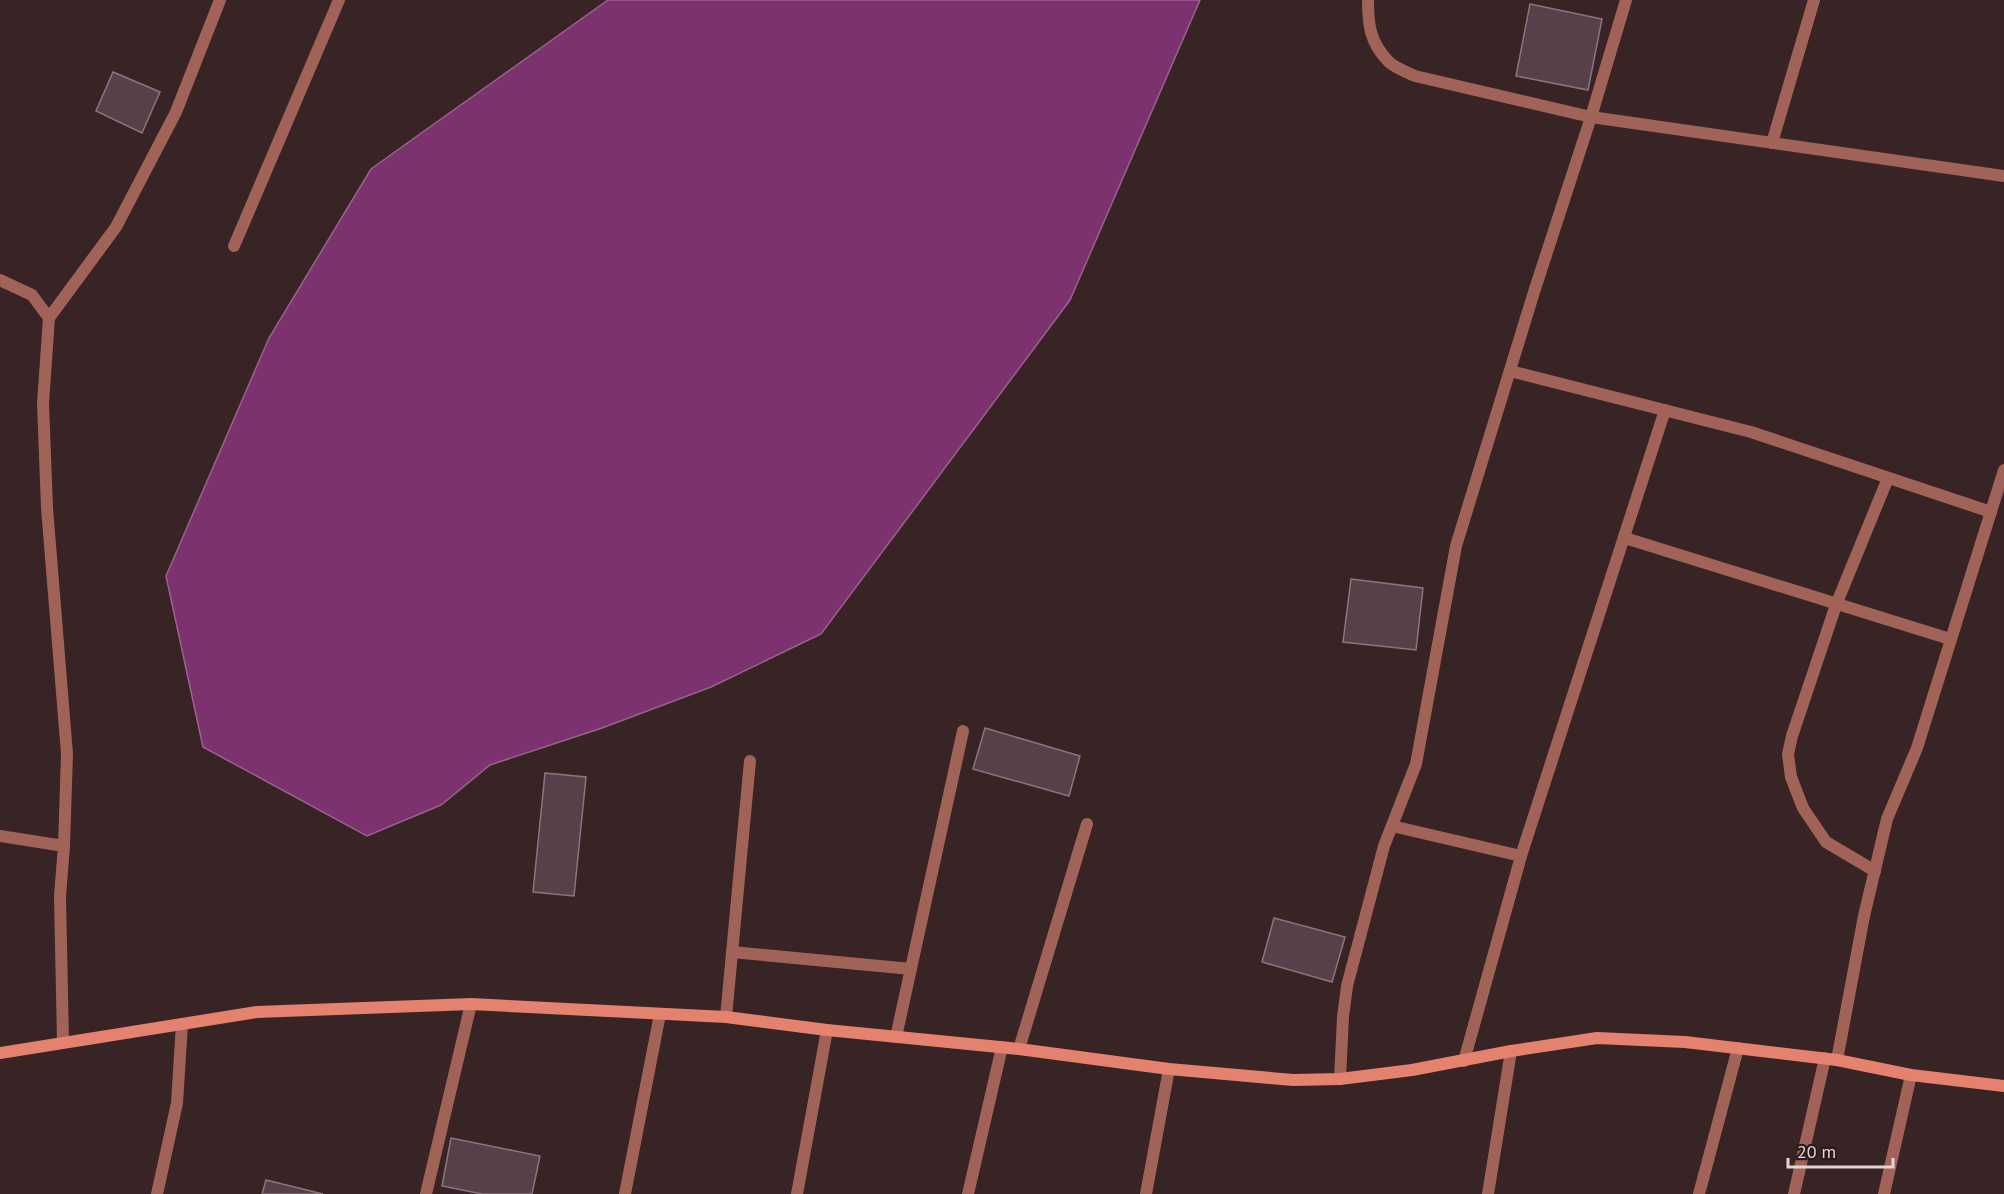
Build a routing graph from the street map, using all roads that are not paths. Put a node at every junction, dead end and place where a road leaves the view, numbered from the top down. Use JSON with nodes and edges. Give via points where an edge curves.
{"nodes":[{"id":1,"x":220,"y":0,"type":"edge"},
{"id":2,"x":339,"y":0,"type":"edge"},
{"id":3,"x":1368,"y":0,"type":"edge"},
{"id":4,"x":1626,"y":0,"type":"edge"},
{"id":5,"x":1814,"y":0,"type":"edge"},
{"id":6,"x":1591,"y":117,"type":"junction"},
{"id":7,"x":1772,"y":143,"type":"junction"},
{"id":8,"x":2004,"y":177,"type":"edge"},
{"id":9,"x":234,"y":246,"type":"dead end"},
{"id":10,"x":0,"y":280,"type":"edge"},
{"id":11,"x":49,"y":318,"type":"junction"},
{"id":12,"x":1510,"y":372,"type":"junction"},
{"id":13,"x":1665,"y":410,"type":"junction"},
{"id":14,"x":2004,"y":470,"type":"edge"},
{"id":15,"x":1887,"y":478,"type":"junction"},
{"id":16,"x":1991,"y":512,"type":"junction"},
{"id":17,"x":1625,"y":538,"type":"junction"},
{"id":18,"x":1836,"y":605,"type":"junction"},
{"id":19,"x":1950,"y":639,"type":"junction"},
{"id":20,"x":963,"y":731,"type":"dead end"},
{"id":21,"x":750,"y":761,"type":"dead end"},
{"id":22,"x":1087,"y":824,"type":"dead end"},
{"id":23,"x":1392,"y":826,"type":"junction"},
{"id":24,"x":0,"y":836,"type":"edge"},
{"id":25,"x":64,"y":846,"type":"junction"},
{"id":26,"x":1521,"y":856,"type":"junction"},
{"id":27,"x":1875,"y":871,"type":"junction"},
{"id":28,"x":732,"y":952,"type":"junction"},
{"id":29,"x":911,"y":969,"type":"junction"},
{"id":30,"x":471,"y":1004,"type":"junction"},
{"id":31,"x":660,"y":1014,"type":"junction"},
{"id":32,"x":726,"y":1017,"type":"junction"},
{"id":33,"x":182,"y":1024,"type":"junction"},
{"id":34,"x":826,"y":1030,"type":"junction"},
{"id":35,"x":896,"y":1037,"type":"junction"},
{"id":36,"x":63,"y":1042,"type":"junction"},
{"id":37,"x":1002,"y":1047,"type":"junction"},
{"id":38,"x":1738,"y":1048,"type":"junction"},
{"id":39,"x":1019,"y":1049,"type":"junction"},
{"id":40,"x":1511,"y":1051,"type":"junction"},
{"id":41,"x":0,"y":1053,"type":"edge"},
{"id":42,"x":1831,"y":1059,"type":"junction"},
{"id":43,"x":1464,"y":1061,"type":"junction"},
{"id":44,"x":1169,"y":1069,"type":"junction"},
{"id":45,"x":1911,"y":1075,"type":"junction"},
{"id":46,"x":1340,"y":1079,"type":"junction"},
{"id":47,"x":2004,"y":1086,"type":"edge"},
{"id":48,"x":157,"y":1194,"type":"edge"},
{"id":49,"x":426,"y":1194,"type":"edge"},
{"id":50,"x":625,"y":1194,"type":"edge"},
{"id":51,"x":797,"y":1194,"type":"edge"},
{"id":52,"x":968,"y":1194,"type":"edge"},
{"id":53,"x":1146,"y":1194,"type":"edge"},
{"id":54,"x":1488,"y":1194,"type":"edge"},
{"id":55,"x":1700,"y":1194,"type":"edge"},
{"id":56,"x":1794,"y":1194,"type":"edge"},
{"id":57,"x":1884,"y":1194,"type":"edge"}],
"edges":[{"from":1,"to":11,"type":"street","via":[[176,112],[116,227]]},
{"from":2,"to":9,"type":"street"},
{"from":3,"to":6,"type":"street","via":[[1371,36],[1390,63],[1414,76]]},
{"from":4,"to":6,"type":"street"},
{"from":5,"to":7,"type":"street"},
{"from":6,"to":7,"type":"street"},
{"from":6,"to":12,"type":"street"},
{"from":7,"to":8,"type":"street"},
{"from":10,"to":11,"type":"street","via":[[32,295]]},
{"from":11,"to":25,"type":"street","via":[[43,403],[47,508],[68,754]]},
{"from":12,"to":13,"type":"street"},
{"from":12,"to":23,"type":"street","via":[[1456,546],[1416,764]]},
{"from":13,"to":15,"type":"street","via":[[1752,432]]},
{"from":13,"to":17,"type":"street"},
{"from":14,"to":16,"type":"street"},
{"from":15,"to":16,"type":"street"},
{"from":15,"to":18,"type":"street"},
{"from":16,"to":19,"type":"street"},
{"from":17,"to":18,"type":"street"},
{"from":17,"to":26,"type":"street"},
{"from":18,"to":19,"type":"street"},
{"from":18,"to":27,"type":"street","via":[[1792,736],[1788,754],[1791,777],[1803,808],[1826,842]]},
{"from":19,"to":27,"type":"street","via":[[1917,748],[1887,819]]},
{"from":20,"to":29,"type":"street"},
{"from":21,"to":28,"type":"street"},
{"from":22,"to":39,"type":"street"},
{"from":23,"to":26,"type":"street"},
{"from":23,"to":46,"type":"street","via":[[1347,986]]},
{"from":24,"to":25,"type":"street"},
{"from":25,"to":36,"type":"street","via":[[60,896]]},
{"from":26,"to":43,"type":"street"},
{"from":27,"to":42,"type":"street"},
{"from":28,"to":29,"type":"street"},
{"from":28,"to":32,"type":"street"},
{"from":29,"to":35,"type":"street"},
{"from":30,"to":31,"type":"main road"},
{"from":30,"to":33,"type":"main road","via":[[257,1012]]},
{"from":30,"to":49,"type":"street"},
{"from":31,"to":32,"type":"main road"},
{"from":31,"to":50,"type":"street"},
{"from":32,"to":34,"type":"main road"},
{"from":33,"to":36,"type":"main road"},
{"from":33,"to":48,"type":"street","via":[[177,1103]]},
{"from":34,"to":35,"type":"main road"},
{"from":34,"to":51,"type":"street"},
{"from":35,"to":37,"type":"main road"},
{"from":36,"to":41,"type":"main road"},
{"from":37,"to":39,"type":"main road"},
{"from":37,"to":52,"type":"street"},
{"from":38,"to":40,"type":"main road","via":[[1597,1038]]},
{"from":38,"to":42,"type":"main road"},
{"from":38,"to":55,"type":"street"},
{"from":39,"to":44,"type":"main road"},
{"from":40,"to":43,"type":"main road"},
{"from":40,"to":54,"type":"street"},
{"from":42,"to":45,"type":"main road"},
{"from":42,"to":56,"type":"street"},
{"from":43,"to":46,"type":"main road"},
{"from":44,"to":46,"type":"main road","via":[[1293,1080]]},
{"from":44,"to":53,"type":"street"},
{"from":45,"to":47,"type":"main road"},
{"from":45,"to":57,"type":"street"}]}
